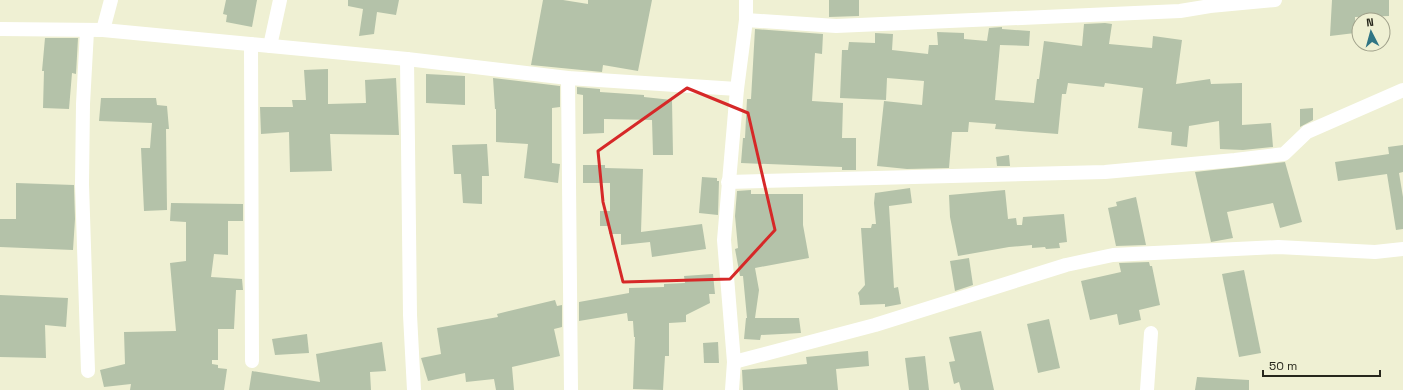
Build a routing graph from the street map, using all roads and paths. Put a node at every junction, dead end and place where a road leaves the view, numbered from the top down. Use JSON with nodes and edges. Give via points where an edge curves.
{"nodes":[{"id":1,"x":111,"y":0,"type":"edge"},
{"id":2,"x":280,"y":0,"type":"edge"},
{"id":3,"x":746,"y":0,"type":"edge"},
{"id":4,"x":1275,"y":0,"type":"edge"},
{"id":5,"x":746,"y":20,"type":"junction"},
{"id":6,"x":0,"y":29,"type":"edge"},
{"id":7,"x":103,"y":30,"type":"junction"},
{"id":8,"x":87,"y":31,"type":"junction"},
{"id":9,"x":251,"y":44,"type":"junction"},
{"id":10,"x":270,"y":46,"type":"junction"},
{"id":11,"x":407,"y":59,"type":"junction"},
{"id":12,"x":568,"y":78,"type":"junction"},
{"id":13,"x":737,"y":89,"type":"junction"},
{"id":14,"x":1403,"y":90,"type":"edge"},
{"id":15,"x":728,"y":182,"type":"junction"},
{"id":16,"x":1403,"y":249,"type":"edge"},
{"id":17,"x":1151,"y":333,"type":"dead end"},
{"id":18,"x":252,"y":361,"type":"dead end"},
{"id":19,"x":734,"y":362,"type":"junction"},
{"id":20,"x":88,"y":371,"type":"dead end"},
{"id":21,"x":414,"y":390,"type":"edge"},
{"id":22,"x":571,"y":390,"type":"edge"},
{"id":23,"x":732,"y":390,"type":"edge"},
{"id":24,"x":1147,"y":390,"type":"edge"}],
"edges":[{"from":1,"to":7,"type":"street"},
{"from":2,"to":10,"type":"street"},
{"from":3,"to":5,"type":"street"},
{"from":4,"to":5,"type":"street","via":[[1180,11],[836,26]]},
{"from":5,"to":13,"type":"street"},
{"from":6,"to":8,"type":"street"},
{"from":7,"to":8,"type":"street"},
{"from":7,"to":9,"type":"street"},
{"from":8,"to":20,"type":"street","via":[[82,184]]},
{"from":9,"to":10,"type":"street"},
{"from":9,"to":18,"type":"street"},
{"from":10,"to":11,"type":"street"},
{"from":11,"to":12,"type":"street"},
{"from":11,"to":21,"type":"street","via":[[410,315]]},
{"from":12,"to":13,"type":"street"},
{"from":12,"to":22,"type":"street"},
{"from":13,"to":15,"type":"street"},
{"from":14,"to":15,"type":"street","via":[[1307,132],[1284,154],[1105,172]]},
{"from":15,"to":19,"type":"street","via":[[724,240]]},
{"from":16,"to":19,"type":"street","via":[[1375,252],[1278,247],[1113,255],[1066,264],[876,325]]},
{"from":17,"to":24,"type":"street"},
{"from":19,"to":23,"type":"street"}]}
